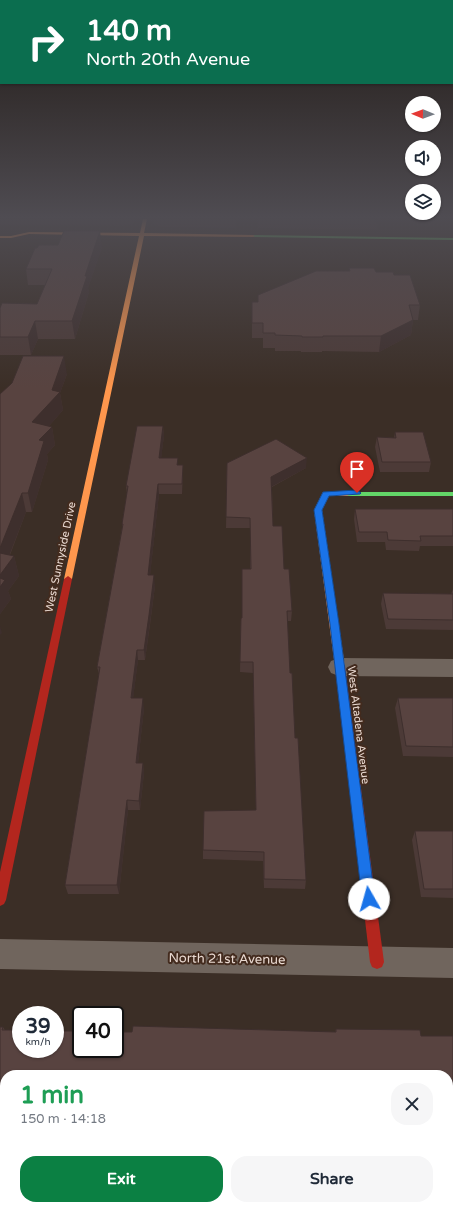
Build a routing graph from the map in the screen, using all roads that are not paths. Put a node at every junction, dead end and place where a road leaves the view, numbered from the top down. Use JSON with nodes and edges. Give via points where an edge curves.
{"nodes":[{"id":1,"x":132,"y":275,"type":"edge"},
{"id":2,"x":453,"y":494,"type":"edge"},
{"id":3,"x":340,"y":667,"type":"junction"},
{"id":4,"x":453,"y":668,"type":"edge"},
{"id":5,"x":0,"y":900,"type":"edge"},
{"id":6,"x":0,"y":954,"type":"edge"},
{"id":7,"x":377,"y":962,"type":"junction"},
{"id":8,"x":453,"y":963,"type":"edge"}],
"edges":[{"from":1,"to":5,"type":"street","name":"West Sunnyside Drive"},
{"from":2,"to":3,"type":"street","name":"West Altadena Avenue","via":[[326,494],[318,510]]},
{"from":3,"to":4,"type":"street"},
{"from":3,"to":7,"type":"street","name":"West Altadena Avenue"},
{"from":6,"to":7,"type":"street","name":"North 21st Avenue"},
{"from":7,"to":8,"type":"street","name":"North 21st Avenue"}]}
